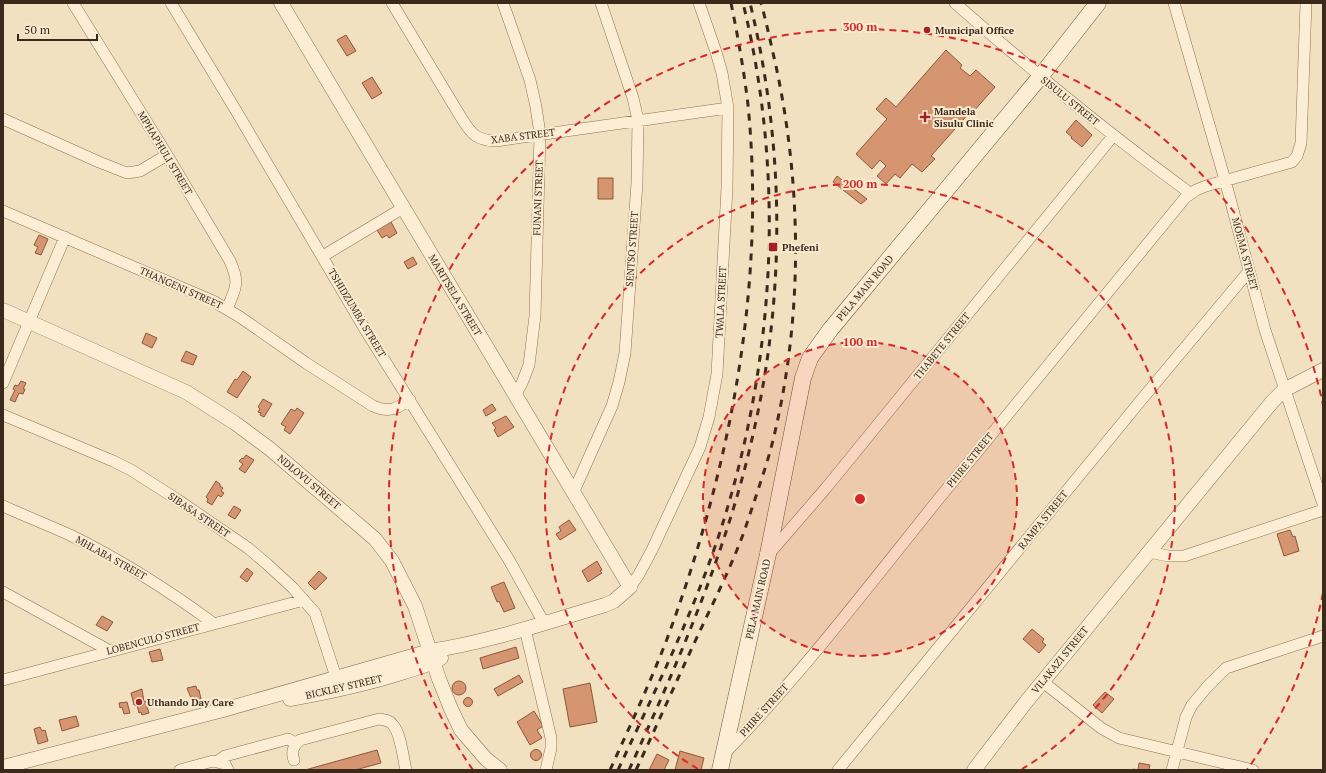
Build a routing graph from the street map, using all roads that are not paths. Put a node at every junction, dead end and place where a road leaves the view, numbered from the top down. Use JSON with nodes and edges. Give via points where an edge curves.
{"nodes":[{"id":1,"x":72,"y":3,"type":"edge"},
{"id":2,"x":171,"y":3,"type":"edge"},
{"id":3,"x":281,"y":3,"type":"edge"},
{"id":4,"x":392,"y":3,"type":"edge"},
{"id":5,"x":503,"y":3,"type":"edge"},
{"id":6,"x":602,"y":3,"type":"edge"},
{"id":7,"x":699,"y":3,"type":"edge"},
{"id":8,"x":955,"y":3,"type":"edge"},
{"id":9,"x":1098,"y":3,"type":"edge"},
{"id":10,"x":1174,"y":3,"type":"edge"},
{"id":11,"x":1306,"y":3,"type":"edge"},
{"id":12,"x":1040,"y":77,"type":"junction"},
{"id":13,"x":728,"y":108,"type":"junction"},
{"id":14,"x":3,"y":119,"type":"edge"},
{"id":15,"x":638,"y":120,"type":"junction"},
{"id":16,"x":540,"y":134,"type":"junction"},
{"id":17,"x":1113,"y":136,"type":"junction"},
{"id":18,"x":167,"y":155,"type":"junction"},
{"id":19,"x":1226,"y":180,"type":"junction"},
{"id":20,"x":1190,"y":193,"type":"junction"},
{"id":21,"x":403,"y":208,"type":"junction"},
{"id":22,"x":3,"y":211,"type":"edge"},
{"id":23,"x":65,"y":237,"type":"junction"},
{"id":24,"x":323,"y":256,"type":"junction"},
{"id":25,"x":1249,"y":271,"type":"junction"},
{"id":26,"x":227,"y":309,"type":"junction"},
{"id":27,"x":3,"y":310,"type":"edge"},
{"id":28,"x":30,"y":322,"type":"junction"},
{"id":29,"x":1323,"y":370,"type":"edge"},
{"id":30,"x":3,"y":383,"type":"edge"},
{"id":31,"x":1284,"y":390,"type":"junction"},
{"id":32,"x":515,"y":396,"type":"junction"},
{"id":33,"x":410,"y":400,"type":"junction"},
{"id":34,"x":3,"y":415,"type":"edge"},
{"id":35,"x":574,"y":491,"type":"junction"},
{"id":36,"x":1323,"y":504,"type":"edge"},
{"id":37,"x":3,"y":506,"type":"edge"},
{"id":38,"x":1323,"y":510,"type":"edge"},
{"id":39,"x":1149,"y":552,"type":"junction"},
{"id":40,"x":768,"y":554,"type":"junction"},
{"id":41,"x":630,"y":587,"type":"junction"},
{"id":42,"x":3,"y":592,"type":"edge"},
{"id":43,"x":304,"y":600,"type":"junction"},
{"id":44,"x":213,"y":623,"type":"junction"},
{"id":45,"x":544,"y":623,"type":"junction"},
{"id":46,"x":525,"y":629,"type":"junction"},
{"id":47,"x":1323,"y":636,"type":"edge"},
{"id":48,"x":110,"y":651,"type":"junction"},
{"id":49,"x":432,"y":657,"type":"junction"},
{"id":50,"x":336,"y":678,"type":"junction"},
{"id":51,"x":3,"y":680,"type":"edge"},
{"id":52,"x":1043,"y":682,"type":"junction"},
{"id":53,"x":223,"y":710,"type":"junction"},
{"id":54,"x":296,"y":743,"type":"junction"},
{"id":55,"x":1177,"y":751,"type":"junction"},
{"id":56,"x":294,"y":760,"type":"dead end"},
{"id":57,"x":218,"y":761,"type":"junction"},
{"id":58,"x":723,"y":765,"type":"edge"},
{"id":59,"x":3,"y":767,"type":"edge"},
{"id":60,"x":180,"y":770,"type":"edge"},
{"id":61,"x":228,"y":770,"type":"edge"},
{"id":62,"x":406,"y":770,"type":"edge"},
{"id":63,"x":499,"y":770,"type":"edge"},
{"id":64,"x":546,"y":770,"type":"edge"},
{"id":65,"x":838,"y":770,"type":"edge"},
{"id":66,"x":974,"y":770,"type":"edge"},
{"id":67,"x":1172,"y":770,"type":"edge"},
{"id":68,"x":1253,"y":770,"type":"edge"}],
"edges":[{"from":1,"to":18,"type":"street","name":"MPHAPHULI STREET"},
{"from":2,"to":24,"type":"street","name":"TSHIDZUMBA STREET"},
{"from":3,"to":21,"type":"street","name":"MARITSELA STREET"},
{"from":4,"to":16,"type":"street","name":"XABA STREET","via":[[470,132],[478,138],[496,141]]},
{"from":5,"to":16,"type":"street","name":"FUNANI STREET","via":[[530,80]]},
{"from":6,"to":15,"type":"street","name":"SENTSO STREET"},
{"from":7,"to":13,"type":"street","name":"TWALA STREET","via":[[718,59]]},
{"from":8,"to":12,"type":"street","name":"SISULU STREET"},
{"from":9,"to":12,"type":"main road","name":"PELA MAIN ROAD"},
{"from":10,"to":19,"type":"street","name":"MOEMA STREET"},
{"from":11,"to":19,"type":"street","name":"PHIRE STREET","via":[[1301,143],[1297,156],[1292,162]]},
{"from":12,"to":17,"type":"street","name":"SISULU STREET"},
{"from":12,"to":40,"type":"main road","name":"PELA MAIN ROAD","via":[[830,330],[810,358],[803,378]]},
{"from":13,"to":15,"type":"street","name":"XABA STREET"},
{"from":13,"to":41,"type":"street","name":"TWALA STREET","via":[[728,188],[719,358],[713,399],[700,447],[652,550]]},
{"from":14,"to":18,"type":"street","via":[[127,173],[140,171]]},
{"from":15,"to":16,"type":"street","name":"XABA STREET"},
{"from":15,"to":35,"type":"street","name":"SENTSO STREET","via":[[637,183],[625,352],[612,406]]},
{"from":16,"to":32,"type":"street","name":"FUNANI STREET","via":[[534,323],[529,365]]},
{"from":17,"to":20,"type":"street","name":"SISULU STREET"},
{"from":17,"to":40,"type":"street","name":"THABETE STREET","via":[[826,488]]},
{"from":18,"to":26,"type":"street","name":"MPHAPHULI STREET","via":[[230,261],[236,276],[237,284]]},
{"from":19,"to":20,"type":"street","name":"PHIRE STREET"},
{"from":19,"to":25,"type":"street","name":"MOEMA STREET"},
{"from":20,"to":58,"type":"street","name":"PHIRE STREET"},
{"from":21,"to":24,"type":"street"},
{"from":21,"to":32,"type":"street","name":"MARITSELA STREET"},
{"from":22,"to":23,"type":"street","name":"THANGENI STREET"},
{"from":23,"to":26,"type":"street","name":"THANGENI STREET"},
{"from":23,"to":28,"type":"street"},
{"from":24,"to":33,"type":"street","name":"TSHIDZUMBA STREET"},
{"from":25,"to":31,"type":"street","name":"MOEMA STREET"},
{"from":25,"to":65,"type":"street","name":"RAMPA STREET"},
{"from":26,"to":33,"type":"street","name":"THANGENI STREET","via":[[373,406],[390,410]]},
{"from":27,"to":28,"type":"street","name":"NDLOVU STREET"},
{"from":28,"to":30,"type":"street"},
{"from":28,"to":49,"type":"street","name":"NDLOVU STREET","via":[[186,392],[270,449],[375,539],[384,550],[414,606]]},
{"from":29,"to":31,"type":"street","name":"VILAKAZI STREET"},
{"from":31,"to":36,"type":"street","name":"MOEMA STREET"},
{"from":31,"to":39,"type":"street","name":"VILAKAZI STREET"},
{"from":32,"to":35,"type":"street","name":"MARITSELA STREET"},
{"from":33,"to":45,"type":"street","name":"TSHIDZUMBA STREET","via":[[509,560]]},
{"from":34,"to":43,"type":"street","name":"SIBASA STREET","via":[[113,461],[150,482],[248,548]]},
{"from":35,"to":41,"type":"street","name":"MARITSELA STREET"},
{"from":37,"to":44,"type":"street","name":"MHLABA STREET","via":[[70,535],[106,554],[174,595]]},
{"from":38,"to":39,"type":"street","via":[[1184,556],[1174,557]]},
{"from":39,"to":52,"type":"street","name":"VILAKAZI STREET"},
{"from":40,"to":58,"type":"main road","name":"PELA MAIN ROAD"},
{"from":41,"to":45,"type":"street","name":"BICKLEY STREET","via":[[614,601],[605,605]]},
{"from":42,"to":48,"type":"street"},
{"from":43,"to":44,"type":"street","name":"LOBENCULO STREET"},
{"from":43,"to":50,"type":"street","name":"SIBASA STREET","via":[[315,613]]},
{"from":44,"to":48,"type":"street","name":"LOBENCULO STREET"},
{"from":45,"to":46,"type":"street","name":"BICKLEY STREET"},
{"from":46,"to":49,"type":"street","name":"BICKLEY STREET"},
{"from":46,"to":64,"type":"street","via":[[551,738]]},
{"from":47,"to":55,"type":"street","via":[[1226,668],[1192,705]]},
{"from":48,"to":51,"type":"street","name":"LOBENCULO STREET"},
{"from":49,"to":50,"type":"street","name":"BICKLEY STREET"},
{"from":49,"to":53,"type":"street","name":"BICKLEY STREET","via":[[396,675],[342,688]]},
{"from":49,"to":63,"type":"street","name":"NDLOVU STREET","via":[[461,730]]},
{"from":50,"to":53,"type":"street","name":"BICKLEY STREET"},
{"from":52,"to":55,"type":"street","via":[[1109,733],[1119,738]]},
{"from":52,"to":66,"type":"street","name":"VILAKAZI STREET"},
{"from":53,"to":59,"type":"street","name":"BICKLEY STREET"},
{"from":54,"to":56,"type":"street","via":[[292,754]]},
{"from":54,"to":57,"type":"street","via":[[288,739],[225,756]]},
{"from":54,"to":62,"type":"street","via":[[379,719],[386,720],[393,724],[397,731]]},
{"from":55,"to":67,"type":"street"},
{"from":55,"to":68,"type":"street"},
{"from":57,"to":60,"type":"street"},
{"from":57,"to":61,"type":"street","via":[[225,764]]}]}
